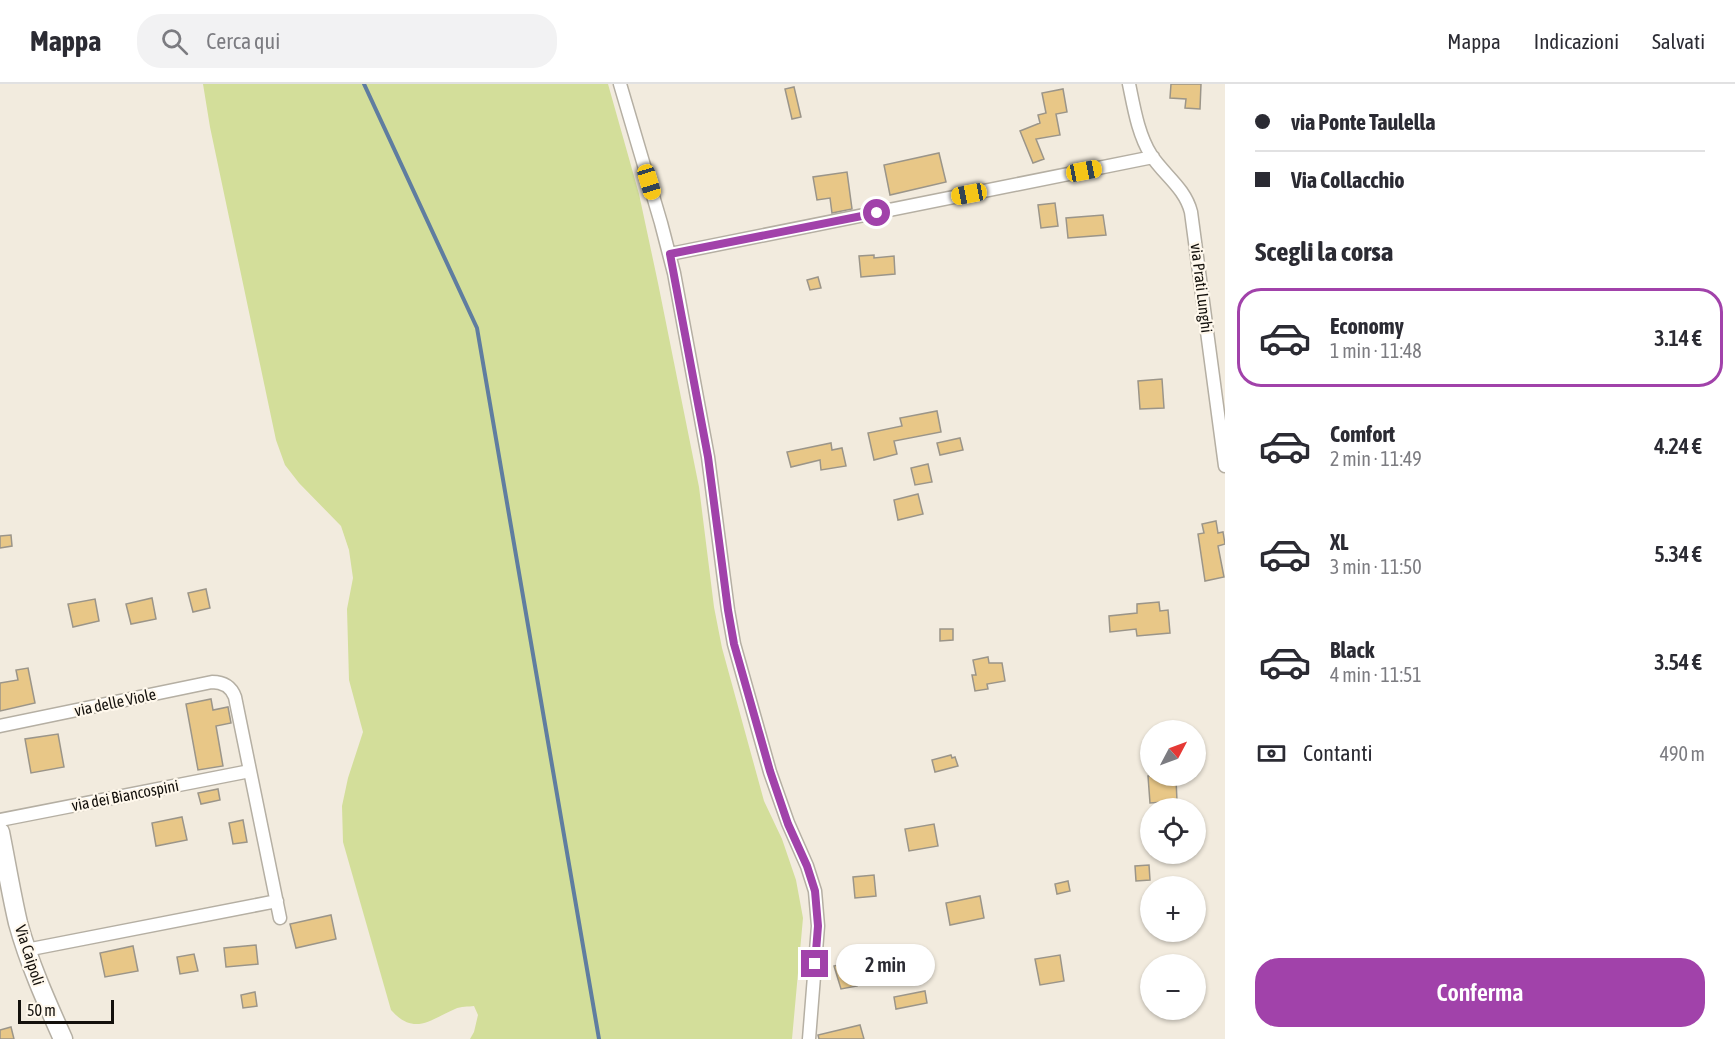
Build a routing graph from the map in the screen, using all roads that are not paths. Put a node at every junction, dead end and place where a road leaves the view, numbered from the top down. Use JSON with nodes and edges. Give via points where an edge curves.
{"nodes":[{"id":1,"x":620,"y":84,"type":"edge"},
{"id":2,"x":1129,"y":84,"type":"edge"},
{"id":3,"x":1153,"y":157,"type":"junction"},
{"id":4,"x":670,"y":254,"type":"junction"},
{"id":5,"x":1225,"y":466,"type":"edge"},
{"id":6,"x":0,"y":726,"type":"edge"},
{"id":7,"x":250,"y":771,"type":"junction"},
{"id":8,"x":0,"y":820,"type":"edge"},
{"id":9,"x":0,"y":832,"type":"edge"},
{"id":10,"x":277,"y":901,"type":"junction"},
{"id":11,"x":280,"y":918,"type":"dead end"},
{"id":12,"x":26,"y":950,"type":"junction"},
{"id":13,"x":63,"y":1039,"type":"edge"},
{"id":14,"x":809,"y":1039,"type":"edge"}],
"edges":[{"from":1,"to":4,"type":"street"},
{"from":2,"to":3,"type":"street","name":"via Prati Lunghi","via":[[1141,134]]},
{"from":3,"to":4,"type":"street"},
{"from":3,"to":5,"type":"street","name":"via Prati Lunghi","via":[[1183,193],[1191,212]]},
{"from":4,"to":14,"type":"street","via":[[708,457],[734,644],[770,771],[815,891],[818,926]]},
{"from":6,"to":7,"type":"street","name":"via delle Viole","via":[[222,683],[229,686],[235,697]]},
{"from":7,"to":8,"type":"street","name":"via dei Biancospini"},
{"from":7,"to":10,"type":"street"},
{"from":9,"to":12,"type":"street","name":"Via Caipoli"},
{"from":10,"to":11,"type":"street"},
{"from":10,"to":12,"type":"street"},
{"from":12,"to":13,"type":"street","name":"Via Caipoli"}]}
